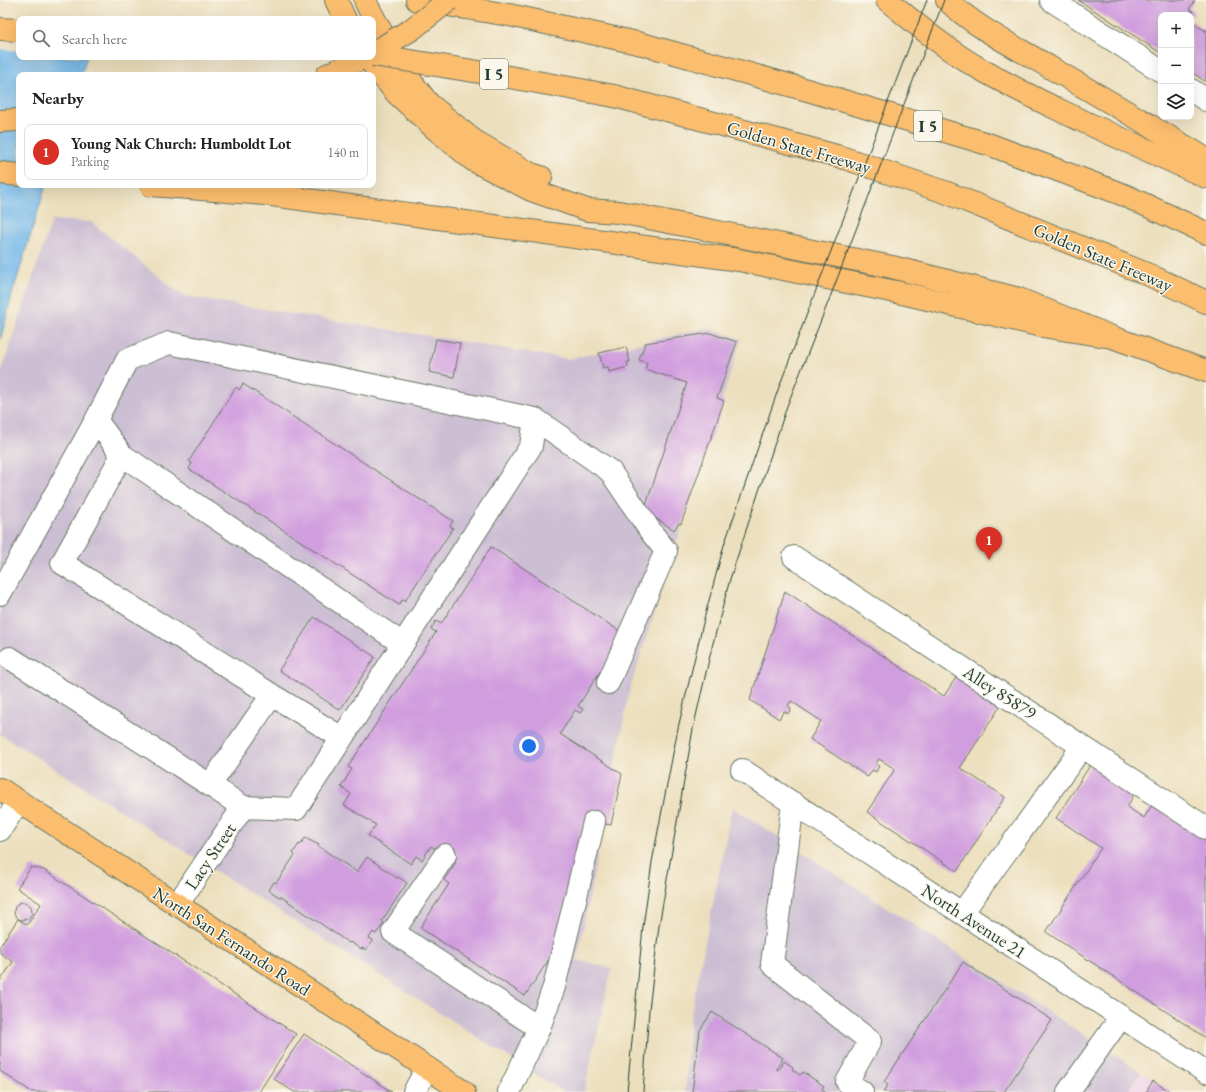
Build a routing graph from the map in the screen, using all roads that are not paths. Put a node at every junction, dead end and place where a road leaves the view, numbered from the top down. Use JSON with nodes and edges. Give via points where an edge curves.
{"nodes":[{"id":1,"x":336,"y":0,"type":"edge"},
{"id":2,"x":366,"y":0,"type":"edge"},
{"id":3,"x":417,"y":0,"type":"edge"},
{"id":4,"x":449,"y":0,"type":"edge"},
{"id":5,"x":887,"y":0,"type":"edge"},
{"id":6,"x":947,"y":0,"type":"edge"},
{"id":7,"x":1051,"y":0,"type":"edge"},
{"id":8,"x":343,"y":16,"type":"edge"},
{"id":9,"x":372,"y":16,"type":"edge"},
{"id":10,"x":376,"y":23,"type":"edge"},
{"id":11,"x":0,"y":29,"type":"edge"},
{"id":12,"x":16,"y":30,"type":"edge"},
{"id":13,"x":376,"y":52,"type":"edge"},
{"id":14,"x":376,"y":55,"type":"edge"},
{"id":15,"x":360,"y":60,"type":"edge"},
{"id":16,"x":369,"y":60,"type":"edge"},
{"id":17,"x":1158,"y":69,"type":"edge"},
{"id":18,"x":334,"y":72,"type":"edge"},
{"id":19,"x":1194,"y":92,"type":"edge"},
{"id":20,"x":1206,"y":100,"type":"edge"},
{"id":21,"x":16,"y":120,"type":"edge"},
{"id":22,"x":0,"y":121,"type":"edge"},
{"id":23,"x":1206,"y":159,"type":"edge"},
{"id":24,"x":0,"y":173,"type":"edge"},
{"id":25,"x":16,"y":175,"type":"edge"},
{"id":26,"x":1206,"y":177,"type":"edge"},
{"id":27,"x":189,"y":188,"type":"edge"},
{"id":28,"x":619,"y":212,"type":"junction"},
{"id":29,"x":1206,"y":234,"type":"edge"},
{"id":30,"x":1206,"y":302,"type":"edge"},
{"id":31,"x":1112,"y":337,"type":"junction"},
{"id":32,"x":1206,"y":371,"type":"edge"},
{"id":33,"x":535,"y":418,"type":"junction"},
{"id":34,"x":96,"y":420,"type":"junction"},
{"id":35,"x":122,"y":455,"type":"junction"},
{"id":36,"x":794,"y":557,"type":"dead end"},
{"id":37,"x":0,"y":594,"type":"edge"},
{"id":38,"x":403,"y":644,"type":"junction"},
{"id":39,"x":10,"y":658,"type":"dead end"},
{"id":40,"x":608,"y":684,"type":"dead end"},
{"id":41,"x":272,"y":695,"type":"junction"},
{"id":42,"x":342,"y":738,"type":"junction"},
{"id":43,"x":1082,"y":747,"type":"junction"},
{"id":44,"x":742,"y":770,"type":"dead end"},
{"id":45,"x":210,"y":785,"type":"junction"},
{"id":46,"x":0,"y":789,"type":"edge"},
{"id":47,"x":19,"y":801,"type":"junction"},
{"id":48,"x":793,"y":803,"type":"junction"},
{"id":49,"x":243,"y":807,"type":"junction"},
{"id":50,"x":594,"y":822,"type":"dead end"},
{"id":51,"x":1206,"y":828,"type":"edge"},
{"id":52,"x":0,"y":830,"type":"edge"},
{"id":53,"x":445,"y":855,"type":"dead end"},
{"id":54,"x":177,"y":905,"type":"junction"},
{"id":55,"x":962,"y":913,"type":"junction"},
{"id":56,"x":1121,"y":1017,"type":"junction"},
{"id":57,"x":539,"y":1028,"type":"junction"},
{"id":58,"x":427,"y":1068,"type":"junction"},
{"id":59,"x":1206,"y":1072,"type":"edge"},
{"id":60,"x":414,"y":1092,"type":"edge"},
{"id":61,"x":464,"y":1092,"type":"edge"},
{"id":62,"x":509,"y":1092,"type":"edge"},
{"id":63,"x":862,"y":1092,"type":"edge"},
{"id":64,"x":1068,"y":1092,"type":"edge"}],
"edges":[{"from":1,"to":8,"type":"main road"},
{"from":2,"to":9,"type":"main road"},
{"from":3,"to":29,"type":"main road","number":"I 5","via":[[509,15],[642,44],[807,90],[988,144],[1124,195]]},
{"from":4,"to":13,"type":"main road","bridge":true,"via":[[412,29]]},
{"from":5,"to":26,"type":"main road","via":[[981,70],[1034,98]]},
{"from":6,"to":23,"type":"main road","via":[[990,33]]},
{"from":7,"to":17,"type":"street"},
{"from":10,"to":28,"type":"main road","via":[[402,70],[429,104],[473,140],[531,174],[592,196]]},
{"from":11,"to":12,"type":"main road"},
{"from":14,"to":30,"type":"main road","name":"Golden State Freeway","number":"I 5","bridge":true,"via":[[614,96],[841,157],[945,192],[1149,275]]},
{"from":15,"to":18,"type":"main road"},
{"from":16,"to":28,"type":"main road","via":[[397,94],[473,160],[531,190],[580,208]]},
{"from":19,"to":20,"type":"street"},
{"from":21,"to":22,"type":"main road"},
{"from":24,"to":25,"type":"main road"},
{"from":27,"to":31,"type":"main road","via":[[265,194],[739,260],[906,294],[1042,326]]},
{"from":28,"to":31,"type":"main road","via":[[937,278],[1019,299]]},
{"from":31,"to":32,"type":"main road"},
{"from":33,"to":34,"type":"street","via":[[169,343],[127,360]]},
{"from":33,"to":38,"type":"street","via":[[531,446]]},
{"from":33,"to":40,"type":"street","via":[[610,471],[666,551]]},
{"from":34,"to":35,"type":"street"},
{"from":34,"to":37,"type":"street"},
{"from":35,"to":38,"type":"street"},
{"from":35,"to":41,"type":"street","via":[[62,563]]},
{"from":36,"to":43,"type":"street","name":"Alley 85879"},
{"from":38,"to":42,"type":"street"},
{"from":39,"to":45,"type":"street"},
{"from":41,"to":42,"type":"street"},
{"from":41,"to":45,"type":"street"},
{"from":42,"to":49,"type":"street","via":[[296,809]]},
{"from":43,"to":51,"type":"street","name":"Alley 85879"},
{"from":43,"to":55,"type":"street"},
{"from":44,"to":48,"type":"street","name":"North Avenue 21"},
{"from":45,"to":49,"type":"street"},
{"from":46,"to":47,"type":"main road","name":"North San Fernando Road"},
{"from":47,"to":52,"type":"street"},
{"from":47,"to":54,"type":"main road","name":"North San Fernando Road"},
{"from":48,"to":55,"type":"street","name":"North Avenue 21"},
{"from":48,"to":63,"type":"street","via":[[772,964],[870,1041],[847,1082]]},
{"from":49,"to":54,"type":"street","name":"Lacy Street"},
{"from":50,"to":57,"type":"street","via":[[554,987]]},
{"from":53,"to":57,"type":"street","via":[[393,932]]},
{"from":54,"to":58,"type":"main road","name":"North San Fernando Road"},
{"from":55,"to":56,"type":"street","name":"North Avenue 21"},
{"from":56,"to":59,"type":"street","name":"North Avenue 21"},
{"from":56,"to":64,"type":"street"},
{"from":57,"to":62,"type":"street"},
{"from":58,"to":60,"type":"street"},
{"from":58,"to":61,"type":"main road","name":"North San Fernando Road"}]}
